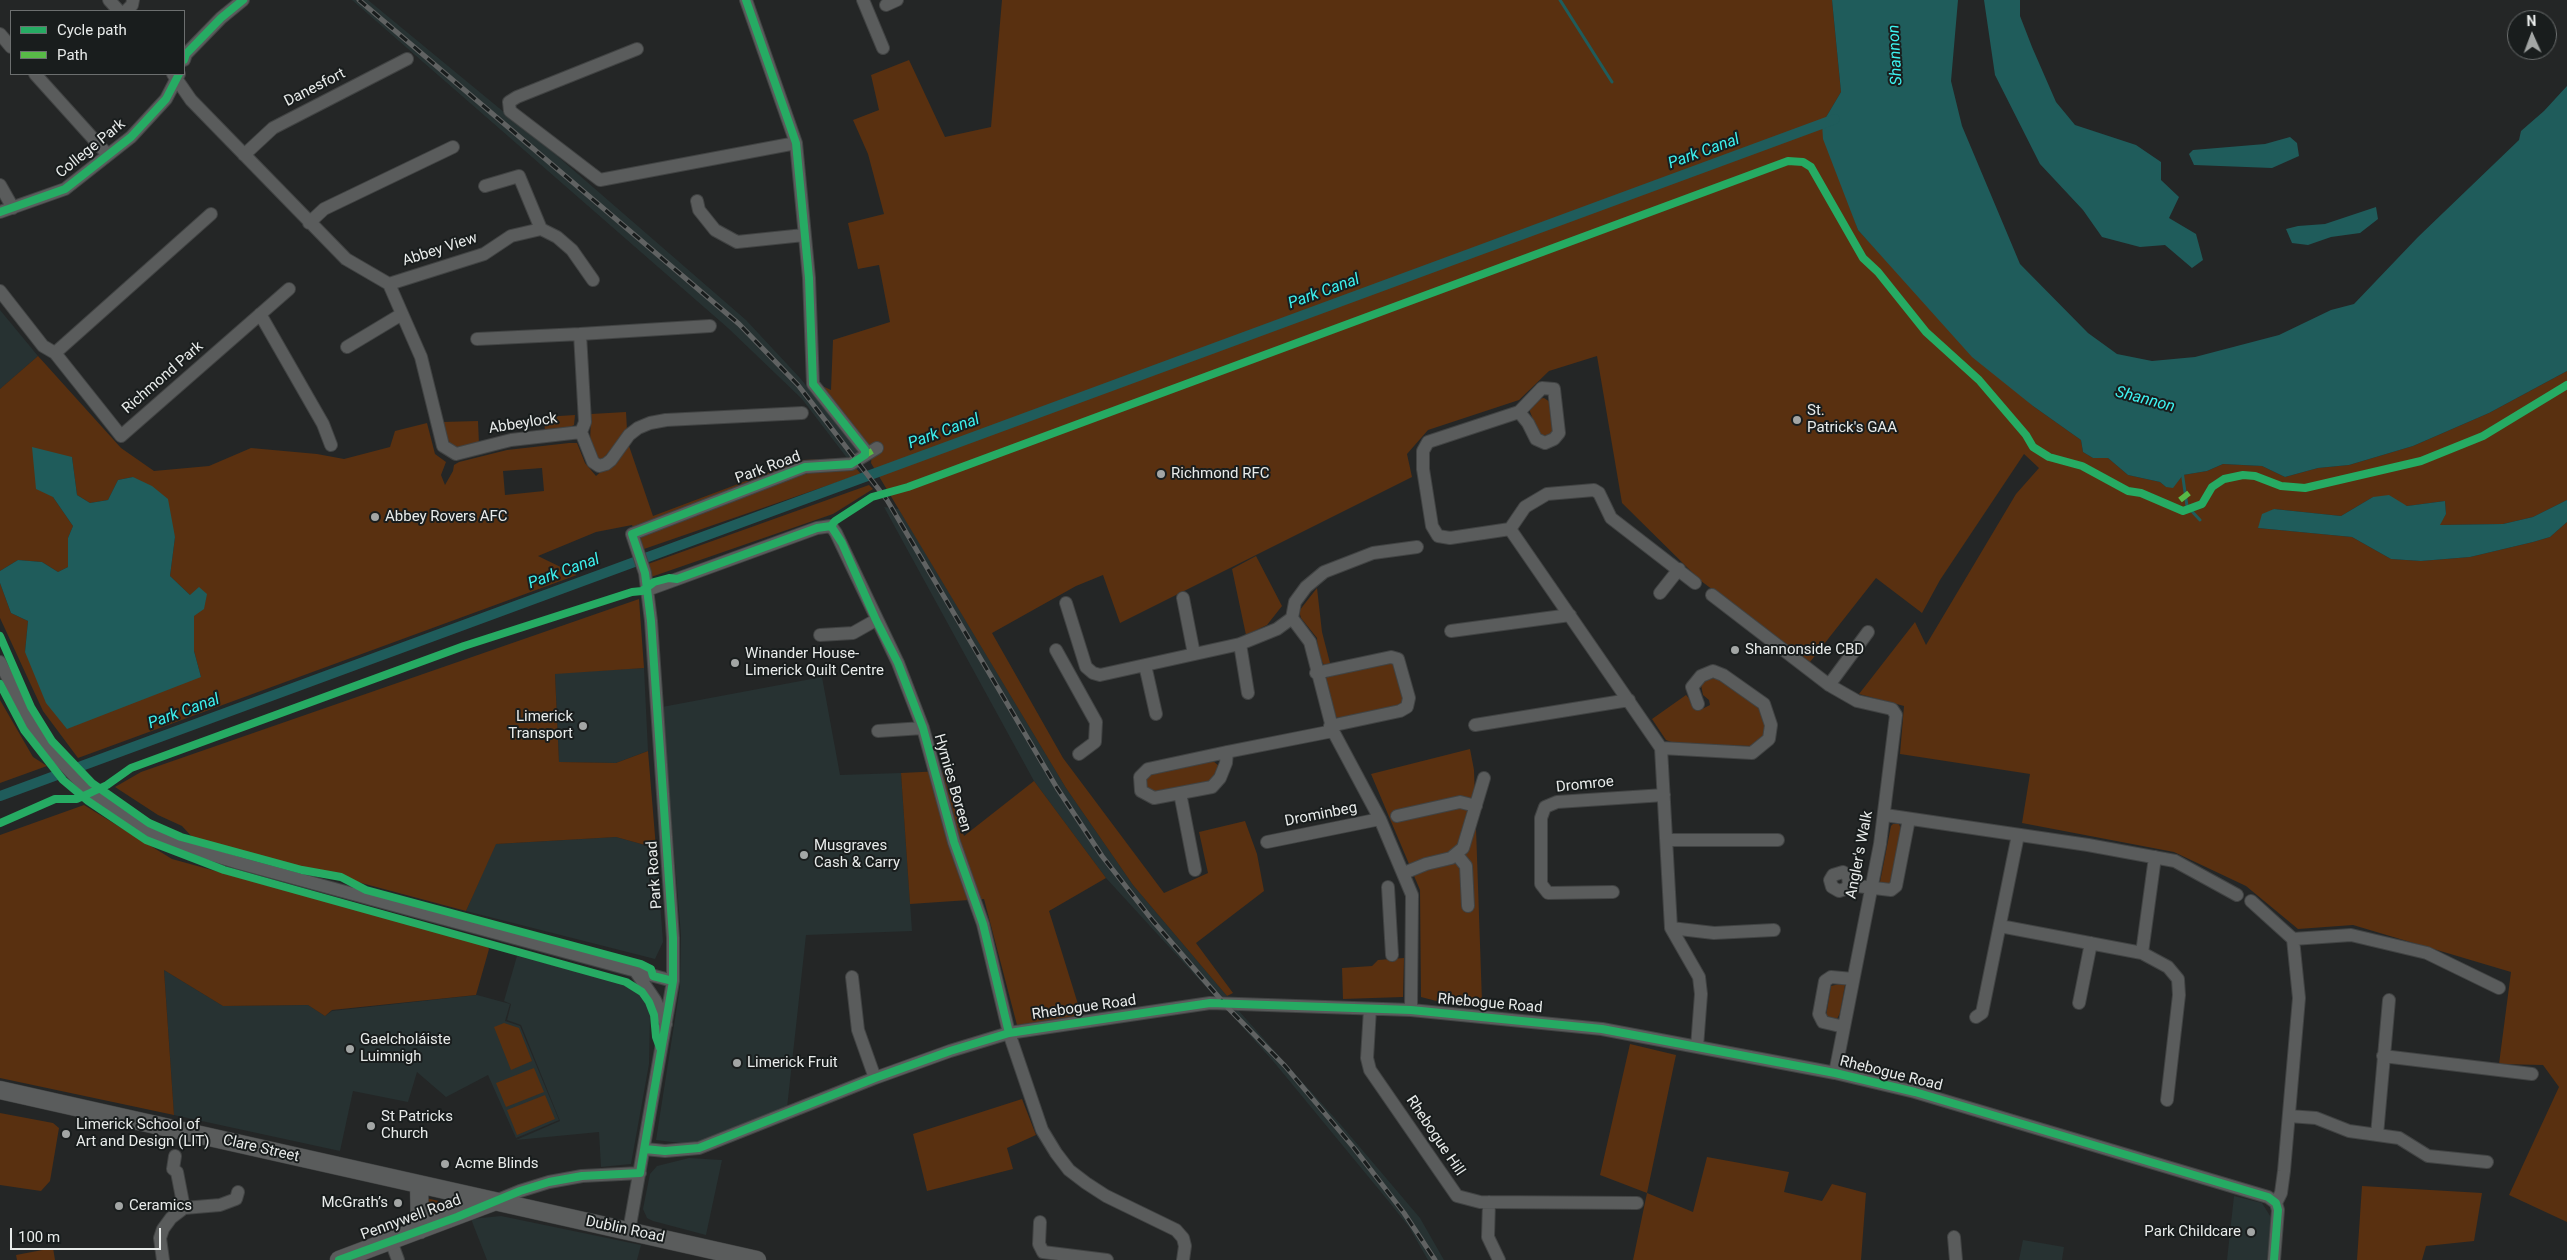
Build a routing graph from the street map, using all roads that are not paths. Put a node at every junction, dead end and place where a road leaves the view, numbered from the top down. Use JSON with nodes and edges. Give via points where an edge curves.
{"nodes":[{"id":1,"x":109,"y":0,"type":"edge"},
{"id":2,"x":243,"y":0,"type":"edge"},
{"id":3,"x":746,"y":0,"type":"edge"},
{"id":4,"x":863,"y":0,"type":"edge"},
{"id":5,"x":119,"y":10,"type":"edge"},
{"id":6,"x":0,"y":34,"type":"edge"},
{"id":7,"x":10,"y":46,"type":"edge"},
{"id":8,"x":883,"y":48,"type":"dead end"},
{"id":9,"x":637,"y":49,"type":"dead end"},
{"id":10,"x":185,"y":57,"type":"edge"},
{"id":11,"x":407,"y":59,"type":"dead end"},
{"id":12,"x":36,"y":75,"type":"edge"},
{"id":13,"x":176,"y":75,"type":"edge"},
{"id":14,"x":796,"y":143,"type":"junction"},
{"id":15,"x":453,"y":147,"type":"dead end"},
{"id":16,"x":108,"y":155,"type":"junction"},
{"id":17,"x":244,"y":155,"type":"junction"},
{"id":18,"x":0,"y":185,"type":"edge"},
{"id":19,"x":485,"y":186,"type":"dead end"},
{"id":20,"x":697,"y":201,"type":"dead end"},
{"id":21,"x":13,"y":208,"type":"junction"},
{"id":22,"x":0,"y":212,"type":"edge"},
{"id":23,"x":211,"y":214,"type":"dead end"},
{"id":24,"x":309,"y":223,"type":"junction"},
{"id":25,"x":541,"y":229,"type":"junction"},
{"id":26,"x":804,"y":235,"type":"junction"},
{"id":27,"x":593,"y":280,"type":"dead end"},
{"id":28,"x":389,"y":284,"type":"junction"},
{"id":29,"x":288,"y":289,"type":"dead end"},
{"id":30,"x":0,"y":291,"type":"edge"},
{"id":31,"x":260,"y":314,"type":"junction"},
{"id":32,"x":402,"y":314,"type":"junction"},
{"id":33,"x":710,"y":326,"type":"dead end"},
{"id":34,"x":580,"y":334,"type":"junction"},
{"id":35,"x":477,"y":339,"type":"dead end"},
{"id":36,"x":347,"y":347,"type":"dead end"},
{"id":37,"x":55,"y":353,"type":"junction"},
{"id":38,"x":1519,"y":412,"type":"dead end"},
{"id":39,"x":802,"y":413,"type":"dead end"},
{"id":40,"x":581,"y":432,"type":"junction"},
{"id":41,"x":331,"y":445,"type":"dead end"},
{"id":42,"x":877,"y":448,"type":"dead end"},
{"id":43,"x":864,"y":455,"type":"junction"},
{"id":44,"x":1510,"y":529,"type":"junction"},
{"id":45,"x":1416,"y":546,"type":"dead end"},
{"id":46,"x":1679,"y":570,"type":"junction"},
{"id":47,"x":1696,"y":582,"type":"dead end"},
{"id":48,"x":647,"y":590,"type":"junction"},
{"id":49,"x":1660,"y":593,"type":"dead end"},
{"id":50,"x":1712,"y":595,"type":"dead end"},
{"id":51,"x":1183,"y":598,"type":"dead end"},
{"id":52,"x":1066,"y":603,"type":"dead end"},
{"id":53,"x":1570,"y":615,"type":"junction"},
{"id":54,"x":1292,"y":618,"type":"junction"},
{"id":55,"x":876,"y":620,"type":"junction"},
{"id":56,"x":1451,"y":631,"type":"dead end"},
{"id":57,"x":1868,"y":632,"type":"dead end"},
{"id":58,"x":820,"y":635,"type":"dead end"},
{"id":59,"x":1240,"y":644,"type":"junction"},
{"id":60,"x":1056,"y":650,"type":"dead end"},
{"id":61,"x":1194,"y":654,"type":"junction"},
{"id":62,"x":0,"y":662,"type":"edge"},
{"id":63,"x":1145,"y":665,"type":"junction"},
{"id":64,"x":1086,"y":667,"type":"junction"},
{"id":65,"x":1316,"y":673,"type":"junction"},
{"id":66,"x":1070,"y":676,"type":"junction"},
{"id":67,"x":1829,"y":685,"type":"junction"},
{"id":68,"x":1248,"y":693,"type":"dead end"},
{"id":69,"x":1629,"y":700,"type":"junction"},
{"id":70,"x":1698,"y":704,"type":"dead end"},
{"id":71,"x":1156,"y":714,"type":"dead end"},
{"id":72,"x":1474,"y":724,"type":"dead end"},
{"id":73,"x":923,"y":728,"type":"junction"},
{"id":74,"x":1331,"y":729,"type":"junction"},
{"id":75,"x":878,"y":730,"type":"dead end"},
{"id":76,"x":1661,"y":748,"type":"junction"},
{"id":77,"x":1227,"y":752,"type":"junction"},
{"id":78,"x":1079,"y":754,"type":"dead end"},
{"id":79,"x":1484,"y":778,"type":"dead end"},
{"id":80,"x":1180,"y":793,"type":"junction"},
{"id":81,"x":1664,"y":795,"type":"junction"},
{"id":82,"x":1476,"y":806,"type":"junction"},
{"id":83,"x":1885,"y":815,"type":"junction"},
{"id":84,"x":1397,"y":816,"type":"dead end"},
{"id":85,"x":1910,"y":818,"type":"junction"},
{"id":86,"x":1380,"y":819,"type":"junction"},
{"id":87,"x":2018,"y":835,"type":"junction"},
{"id":88,"x":1667,"y":840,"type":"junction"},
{"id":89,"x":1778,"y":840,"type":"dead end"},
{"id":90,"x":1268,"y":842,"type":"dead end"},
{"id":91,"x":1457,"y":855,"type":"junction"},
{"id":92,"x":2155,"y":857,"type":"junction"},
{"id":93,"x":1195,"y":870,"type":"dead end"},
{"id":94,"x":1404,"y":873,"type":"junction"},
{"id":95,"x":1849,"y":884,"type":"dead end"},
{"id":96,"x":1388,"y":887,"type":"dead end"},
{"id":97,"x":1870,"y":889,"type":"junction"},
{"id":98,"x":1613,"y":892,"type":"dead end"},
{"id":99,"x":2237,"y":895,"type":"dead end"},
{"id":100,"x":2252,"y":901,"type":"dead end"},
{"id":101,"x":1468,"y":906,"type":"dead end"},
{"id":102,"x":1412,"y":919,"type":"junction"},
{"id":103,"x":1390,"y":920,"type":"junction"},
{"id":104,"x":2000,"y":926,"type":"junction"},
{"id":105,"x":1671,"y":928,"type":"junction"},
{"id":106,"x":1774,"y":930,"type":"dead end"},
{"id":107,"x":2293,"y":939,"type":"junction"},
{"id":108,"x":2091,"y":943,"type":"junction"},
{"id":109,"x":2142,"y":953,"type":"junction"},
{"id":110,"x":1392,"y":955,"type":"dead end"},
{"id":111,"x":636,"y":972,"type":"junction"},
{"id":112,"x":852,"y":977,"type":"dead end"},
{"id":113,"x":1853,"y":979,"type":"junction"},
{"id":114,"x":673,"y":981,"type":"junction"},
{"id":115,"x":2499,"y":988,"type":"dead end"},
{"id":116,"x":2389,"y":1000,"type":"dead end"},
{"id":117,"x":2079,"y":1003,"type":"dead end"},
{"id":118,"x":1370,"y":1009,"type":"junction"},
{"id":119,"x":1411,"y":1010,"type":"junction"},
{"id":120,"x":1976,"y":1017,"type":"dead end"},
{"id":121,"x":666,"y":1024,"type":"junction"},
{"id":122,"x":1844,"y":1027,"type":"junction"},
{"id":123,"x":1008,"y":1033,"type":"junction"},
{"id":124,"x":1697,"y":1048,"type":"junction"},
{"id":125,"x":2383,"y":1056,"type":"junction"},
{"id":126,"x":1835,"y":1073,"type":"junction"},
{"id":127,"x":2532,"y":1074,"type":"dead end"},
{"id":128,"x":875,"y":1078,"type":"junction"},
{"id":129,"x":0,"y":1090,"type":"edge"},
{"id":130,"x":2167,"y":1100,"type":"dead end"},
{"id":131,"x":2289,"y":1116,"type":"junction"},
{"id":132,"x":2377,"y":1135,"type":"junction"},
{"id":133,"x":645,"y":1149,"type":"junction"},
{"id":134,"x":175,"y":1156,"type":"dead end"},
{"id":135,"x":2487,"y":1162,"type":"dead end"},
{"id":136,"x":640,"y":1173,"type":"junction"},
{"id":137,"x":419,"y":1185,"type":"junction"},
{"id":138,"x":238,"y":1192,"type":"dead end"},
{"id":139,"x":493,"y":1202,"type":"junction"},
{"id":140,"x":1489,"y":1202,"type":"junction"},
{"id":141,"x":1637,"y":1203,"type":"dead end"},
{"id":142,"x":2276,"y":1203,"type":"junction"},
{"id":143,"x":184,"y":1208,"type":"junction"},
{"id":144,"x":1040,"y":1222,"type":"dead end"},
{"id":145,"x":420,"y":1230,"type":"junction"},
{"id":146,"x":629,"y":1231,"type":"junction"},
{"id":147,"x":1954,"y":1237,"type":"dead end"},
{"id":148,"x":391,"y":1241,"type":"junction"},
{"id":149,"x":164,"y":1260,"type":"edge"},
{"id":150,"x":338,"y":1260,"type":"edge"},
{"id":151,"x":398,"y":1260,"type":"edge"},
{"id":152,"x":757,"y":1260,"type":"edge"},
{"id":153,"x":1107,"y":1260,"type":"edge"},
{"id":154,"x":1183,"y":1260,"type":"edge"},
{"id":155,"x":1499,"y":1260,"type":"edge"},
{"id":156,"x":1956,"y":1260,"type":"edge"},
{"id":157,"x":2274,"y":1260,"type":"edge"}],
"edges":[{"from":1,"to":5,"type":"street"},
{"from":2,"to":10,"type":"street"},
{"from":3,"to":14,"type":"street"},
{"from":4,"to":8,"type":"street"},
{"from":6,"to":7,"type":"street"},
{"from":9,"to":14,"type":"street","via":[[517,97],[510,102],[510,111],[600,180]]},
{"from":11,"to":17,"type":"street","name":"Danesfort","via":[[273,128]]},
{"from":12,"to":16,"type":"street","name":"College Park"},
{"from":13,"to":16,"type":"street","name":"College Park","via":[[166,99],[131,137]]},
{"from":13,"to":17,"type":"street","via":[[191,100]]},
{"from":14,"to":26,"type":"street"},
{"from":15,"to":24,"type":"street","via":[[324,209]]},
{"from":16,"to":21,"type":"street","name":"College Park","via":[[64,190]]},
{"from":17,"to":24,"type":"street"},
{"from":18,"to":21,"type":"street"},
{"from":19,"to":25,"type":"street","via":[[519,176]]},
{"from":20,"to":26,"type":"street","via":[[699,210],[715,230],[737,242]]},
{"from":21,"to":22,"type":"street","name":"College Park"},
{"from":23,"to":37,"type":"street"},
{"from":24,"to":28,"type":"street","via":[[346,259]]},
{"from":25,"to":27,"type":"street","via":[[572,250]]},
{"from":25,"to":28,"type":"street","name":"Abbey View","via":[[510,236],[484,254]]},
{"from":26,"to":43,"type":"street","via":[[813,384],[865,450]]},
{"from":28,"to":32,"type":"street","name":"Abbeylock"},
{"from":29,"to":31,"type":"street","name":"Richmond Park"},
{"from":30,"to":37,"type":"street","name":"Richmond Park","via":[[43,346]]},
{"from":31,"to":37,"type":"street","name":"Richmond Park","via":[[122,436]]},
{"from":31,"to":41,"type":"street","via":[[323,424]]},
{"from":32,"to":36,"type":"street"},
{"from":32,"to":40,"type":"street","name":"Abbeylock","via":[[421,358],[443,446],[456,454],[511,440]]},
{"from":33,"to":34,"type":"street"},
{"from":34,"to":35,"type":"street"},
{"from":34,"to":40,"type":"street","via":[[585,422]]},
{"from":38,"to":44,"type":"street","via":[[1428,442],[1423,451],[1432,526],[1438,536],[1450,538]]},
{"from":39,"to":40,"type":"street","via":[[650,423],[638,428],[611,460],[599,466],[593,462]]},
{"from":42,"to":43,"type":"street"},
{"from":43,"to":48,"type":"street","name":"Park Road","via":[[851,464],[806,467],[632,534]]},
{"from":44,"to":46,"type":"street","via":[[1525,507],[1547,494],[1594,490],[1599,493],[1610,518]]},
{"from":44,"to":53,"type":"street"},
{"from":45,"to":54,"type":"street","via":[[1373,553],[1324,572],[1306,586],[1295,602]]},
{"from":46,"to":47,"type":"street"},
{"from":46,"to":49,"type":"street"},
{"from":48,"to":55,"type":"street","name":"Hymies Boreen","via":[[817,528],[831,526]]},
{"from":48,"to":114,"type":"street","name":"Park Road","via":[[673,938]]},
{"from":50,"to":67,"type":"street","name":"Angler's Walk"},
{"from":51,"to":61,"type":"street"},
{"from":52,"to":64,"type":"street"},
{"from":53,"to":56,"type":"street"},
{"from":53,"to":69,"type":"street"},
{"from":54,"to":59,"type":"street","via":[[1277,629]]},
{"from":54,"to":65,"type":"street","name":"Drominbeg","via":[[1310,642]]},
{"from":55,"to":58,"type":"street","via":[[853,633]]},
{"from":55,"to":73,"type":"street","name":"Hymies Boreen","via":[[898,663]]},
{"from":57,"to":67,"type":"street"},
{"from":59,"to":61,"type":"street"},
{"from":59,"to":68,"type":"street"},
{"from":60,"to":66,"type":"street"},
{"from":61,"to":63,"type":"street"},
{"from":62,"to":111,"type":"street","via":[[24,711],[51,751],[88,790],[152,833],[238,864]]},
{"from":63,"to":64,"type":"street","via":[[1100,675],[1093,674]]},
{"from":63,"to":71,"type":"street"},
{"from":64,"to":66,"type":"street"},
{"from":65,"to":74,"type":"street","name":"Drominbeg"},
{"from":65,"to":74,"type":"street","via":[[1391,657],[1398,659],[1404,678],[1409,698],[1407,707]]},
{"from":66,"to":78,"type":"street","via":[[1096,722],[1095,742]]},
{"from":67,"to":83,"type":"street","name":"Angler's Walk","via":[[1857,701],[1892,709],[1896,715]]},
{"from":69,"to":72,"type":"street"},
{"from":69,"to":76,"type":"street"},
{"from":70,"to":76,"type":"street","via":[[1692,688],[1701,676],[1713,671],[1724,675],[1764,704],[1771,725],[1770,739],[1752,753]]},
{"from":73,"to":75,"type":"street"},
{"from":73,"to":123,"type":"street","name":"Hymies Boreen","via":[[954,842],[983,924]]},
{"from":74,"to":77,"type":"street"},
{"from":74,"to":86,"type":"street","name":"Drominbeg"},
{"from":76,"to":81,"type":"street"},
{"from":77,"to":80,"type":"street","via":[[1220,778],[1212,787]]},
{"from":77,"to":80,"type":"street","via":[[1148,768],[1140,777],[1141,791],[1146,795],[1154,798]]},
{"from":79,"to":82,"type":"street"},
{"from":80,"to":93,"type":"street"},
{"from":81,"to":88,"type":"street"},
{"from":81,"to":98,"type":"street","name":"Dromroe","via":[[1557,802],[1545,807],[1541,818],[1540,884],[1548,893]]},
{"from":82,"to":84,"type":"street","via":[[1460,802]]},
{"from":82,"to":91,"type":"street","via":[[1463,848]]},
{"from":83,"to":85,"type":"street"},
{"from":83,"to":97,"type":"street","name":"Angler's Walk"},
{"from":85,"to":87,"type":"street"},
{"from":85,"to":97,"type":"street","via":[[1896,886],[1891,890]]},
{"from":86,"to":90,"type":"street","name":"Drominbeg"},
{"from":86,"to":94,"type":"street","name":"Drominbeg"},
{"from":87,"to":92,"type":"street"},
{"from":87,"to":104,"type":"street"},
{"from":88,"to":89,"type":"street"},
{"from":88,"to":105,"type":"street"},
{"from":91,"to":94,"type":"street"},
{"from":91,"to":101,"type":"street","via":[[1466,866]]},
{"from":92,"to":99,"type":"street","via":[[2175,861]]},
{"from":92,"to":109,"type":"street"},
{"from":94,"to":102,"type":"street","name":"Drominbeg","via":[[1412,895]]},
{"from":95,"to":97,"type":"street"},
{"from":96,"to":103,"type":"street"},
{"from":97,"to":113,"type":"street","name":"Angler's Walk"},
{"from":100,"to":107,"type":"street"},
{"from":102,"to":103,"type":"street"},
{"from":102,"to":119,"type":"street","name":"Drominbeg"},
{"from":103,"to":110,"type":"street"},
{"from":104,"to":108,"type":"street"},
{"from":104,"to":120,"type":"street","via":[[1982,1013]]},
{"from":105,"to":106,"type":"street","via":[[1714,933]]},
{"from":105,"to":124,"type":"street","via":[[1699,977]]},
{"from":107,"to":115,"type":"street","via":[[2351,935],[2427,953]]},
{"from":107,"to":131,"type":"street","via":[[2299,998]]},
{"from":108,"to":109,"type":"street"},
{"from":108,"to":117,"type":"street"},
{"from":109,"to":130,"type":"street","via":[[2168,968],[2178,979]]},
{"from":111,"to":114,"type":"street"},
{"from":111,"to":121,"type":"street"},
{"from":112,"to":128,"type":"street","via":[[858,1030]]},
{"from":113,"to":122,"type":"street","name":"Angler's Walk"},
{"from":113,"to":122,"type":"street","via":[[1831,977],[1825,981],[1823,989],[1819,1014],[1824,1022]]},
{"from":114,"to":121,"type":"street","name":"Park Road"},
{"from":116,"to":125,"type":"street"},
{"from":118,"to":119,"type":"street","name":"Rhebogue Road"},
{"from":118,"to":123,"type":"street","name":"Rhebogue Road","via":[[1210,1003]]},
{"from":118,"to":140,"type":"street","name":"Rhebogue Hill","via":[[1367,1058],[1370,1070],[1457,1196]]},
{"from":119,"to":124,"type":"street","name":"Rhebogue Road","via":[[1602,1029]]},
{"from":121,"to":133,"type":"street","name":"Park Road"},
{"from":122,"to":126,"type":"street","name":"Angler's Walk"},
{"from":123,"to":128,"type":"street","name":"Rhebogue Road"},
{"from":123,"to":154,"type":"street","name":"Hymies Boreen","via":[[1042,1130],[1069,1170],[1121,1204],[1176,1230],[1185,1246]]},
{"from":124,"to":126,"type":"street","name":"Rhebogue Road"},
{"from":125,"to":127,"type":"street"},
{"from":125,"to":132,"type":"street"},
{"from":126,"to":142,"type":"street","name":"Rhebogue Road","via":[[1914,1092],[2114,1154],[2268,1197]]},
{"from":128,"to":133,"type":"street","name":"Rhebogue Road","via":[[699,1148]]},
{"from":129,"to":137,"type":"main road","name":"Clare Street"},
{"from":131,"to":132,"type":"street","via":[[2316,1118],[2349,1131]]},
{"from":131,"to":142,"type":"street","via":[[2281,1193]]},
{"from":132,"to":135,"type":"street","via":[[2399,1138],[2428,1156]]},
{"from":133,"to":136,"type":"street","name":"Park Road"},
{"from":134,"to":143,"type":"street","via":[[173,1169]]},
{"from":136,"to":139,"type":"street","via":[[582,1176],[549,1182]]},
{"from":136,"to":146,"type":"street","name":"Park Road"},
{"from":137,"to":139,"type":"main road","name":"Clare Street"},
{"from":137,"to":145,"type":"main road"},
{"from":138,"to":143,"type":"street","via":[[236,1200],[220,1205]]},
{"from":139,"to":145,"type":"main road","name":"Pennywell Road"},
{"from":139,"to":146,"type":"main road","name":"Dublin Road"},
{"from":140,"to":141,"type":"street","name":"Rhebogue Hill"},
{"from":140,"to":155,"type":"street","via":[[1488,1237]]},
{"from":142,"to":157,"type":"street"},
{"from":143,"to":149,"type":"street","via":[[162,1229],[160,1250]]},
{"from":144,"to":153,"type":"street","via":[[1039,1244],[1043,1252]]},
{"from":145,"to":148,"type":"main road","name":"Pennywell Road"},
{"from":146,"to":152,"type":"main road","name":"Dublin Road"},
{"from":147,"to":156,"type":"street"},
{"from":148,"to":150,"type":"main road","name":"Pennywell Road"},
{"from":148,"to":151,"type":"street"}]}
